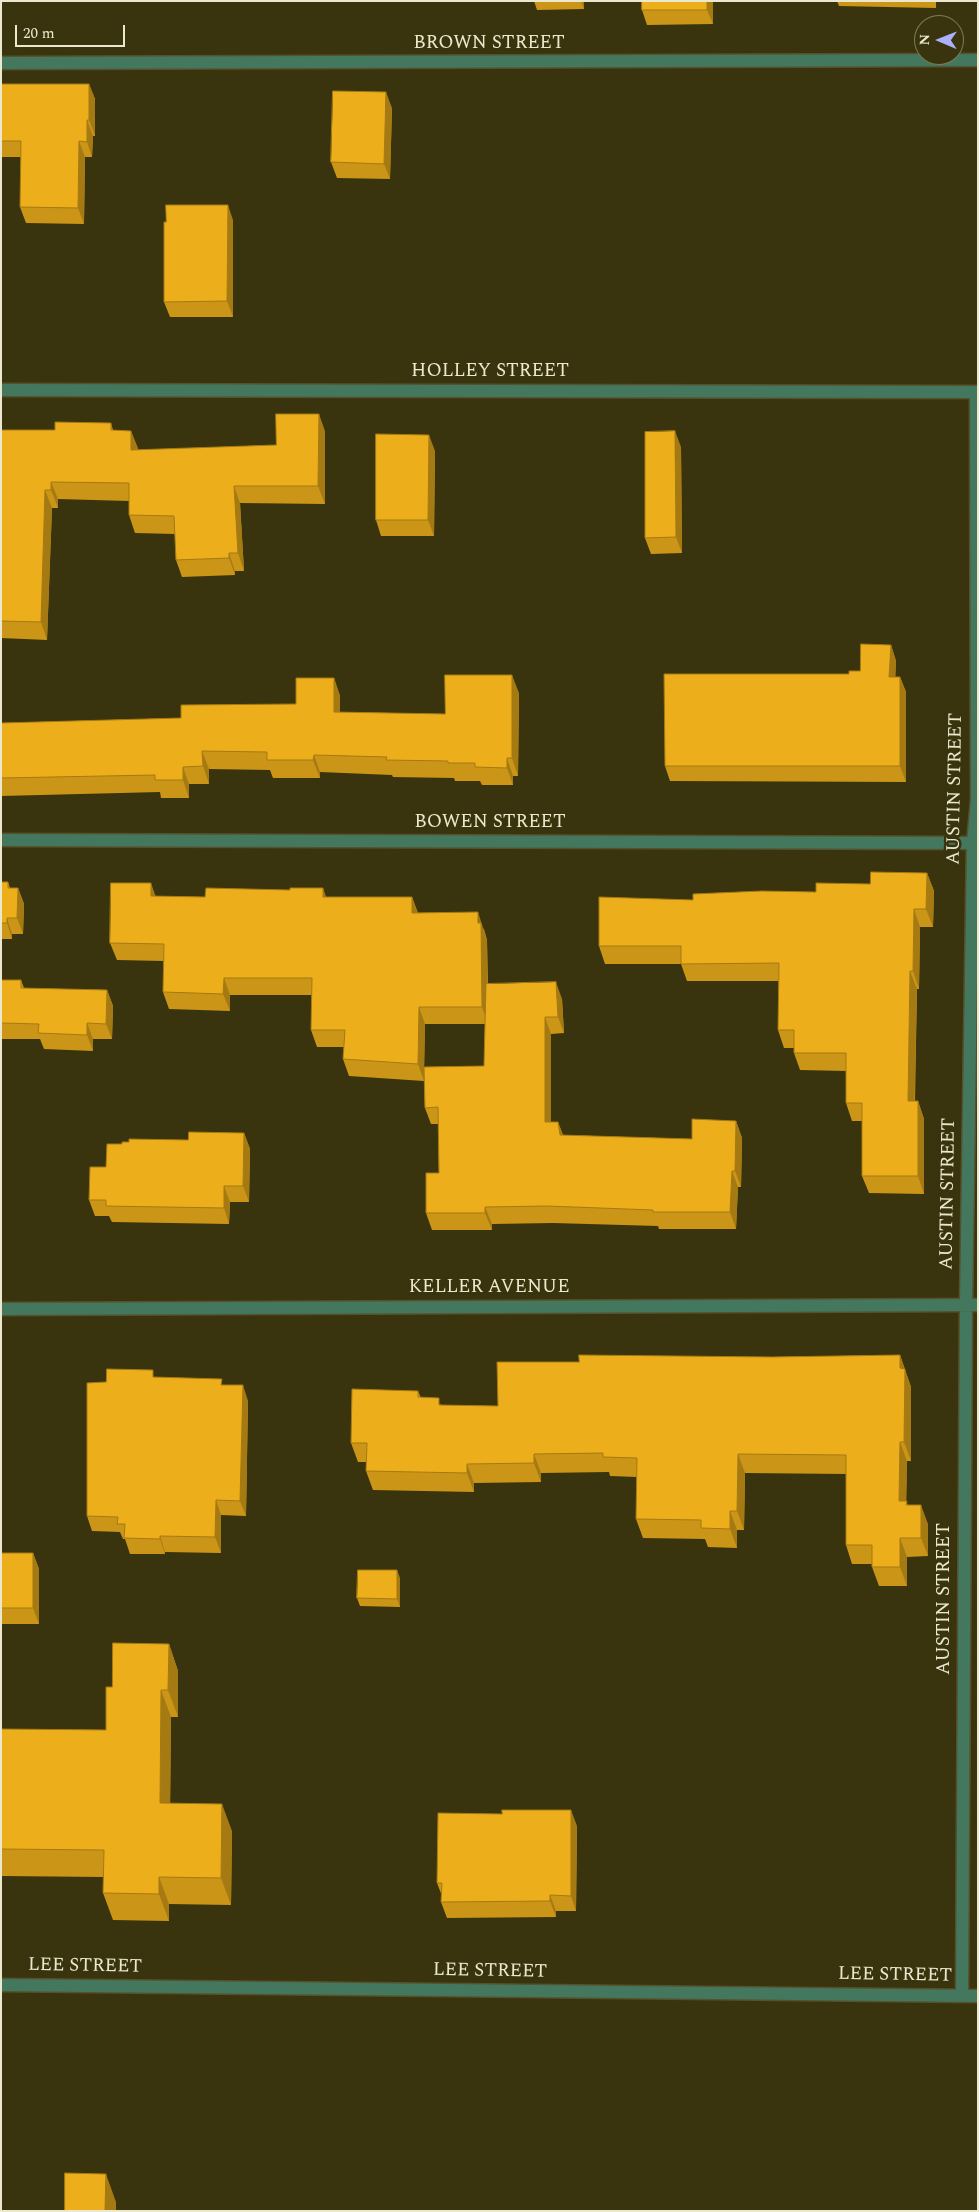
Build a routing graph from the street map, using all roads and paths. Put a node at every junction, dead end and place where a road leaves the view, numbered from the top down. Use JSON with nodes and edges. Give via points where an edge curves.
{"nodes":[{"id":1,"x":978,"y":60,"type":"edge"},
{"id":2,"x":1,"y":63,"type":"edge"},
{"id":3,"x":1,"y":390,"type":"edge"},
{"id":4,"x":977,"y":392,"type":"edge"},
{"id":5,"x":1,"y":840,"type":"edge"},
{"id":6,"x":976,"y":843,"type":"edge"},
{"id":7,"x":972,"y":1305,"type":"edge"},
{"id":8,"x":1,"y":1309,"type":"edge"},
{"id":9,"x":1,"y":1985,"type":"edge"},
{"id":10,"x":962,"y":1996,"type":"junction"},
{"id":11,"x":978,"y":1996,"type":"edge"}],
"edges":[{"from":1,"to":2,"type":"street","name":"BROWN STREET"},
{"from":3,"to":4,"type":"street","name":"HOLLEY STREET"},
{"from":4,"to":6,"type":"street","name":"AUSTIN STREET"},
{"from":5,"to":6,"type":"street","name":"BOWEN STREET"},
{"from":6,"to":7,"type":"street","name":"AUSTIN STREET"},
{"from":7,"to":8,"type":"street","name":"KELLER AVENUE"},
{"from":7,"to":10,"type":"street","name":"AUSTIN STREET"},
{"from":9,"to":10,"type":"street","name":"LEE STREET"},
{"from":10,"to":11,"type":"street","name":"LEE STREET"}]}
